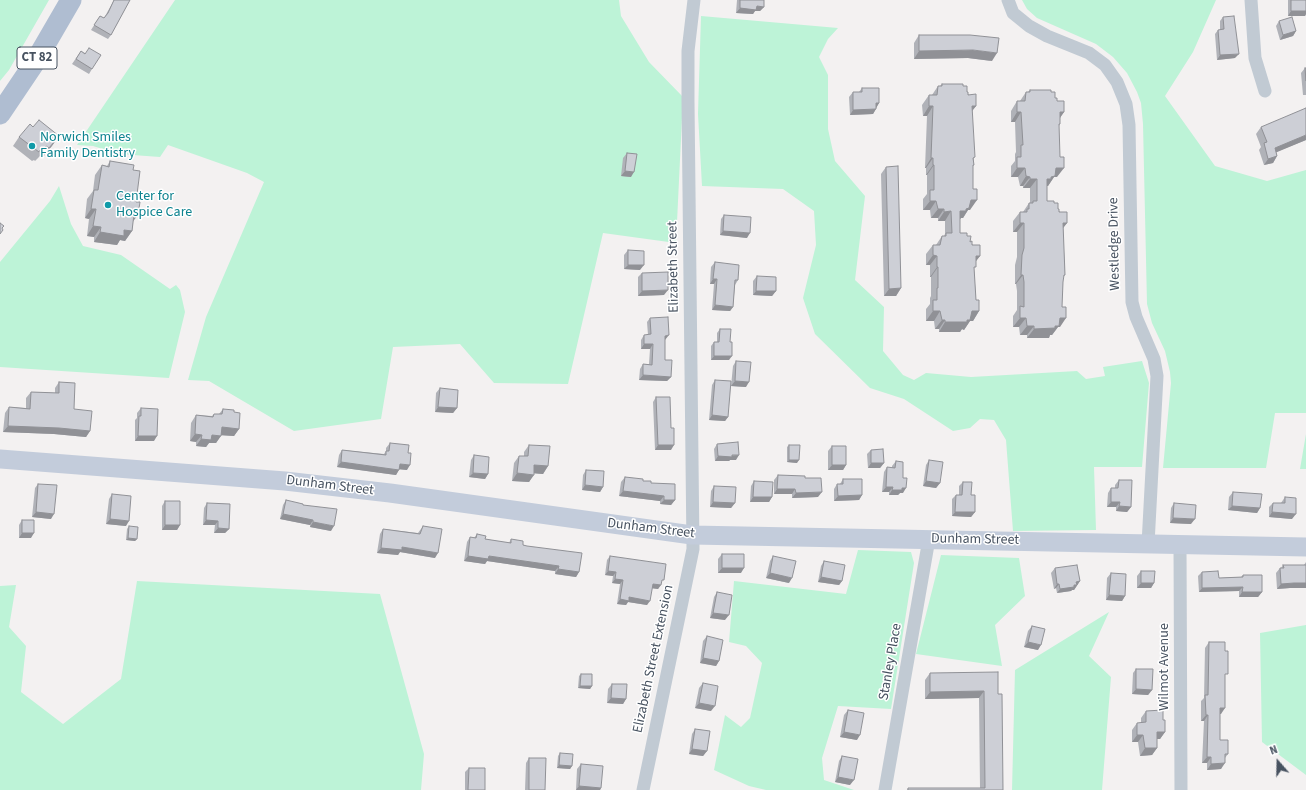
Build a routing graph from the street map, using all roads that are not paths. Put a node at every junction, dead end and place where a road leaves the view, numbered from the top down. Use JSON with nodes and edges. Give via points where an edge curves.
{"nodes":[{"id":1,"x":71,"y":0,"type":"edge"},
{"id":2,"x":694,"y":0,"type":"edge"},
{"id":3,"x":1008,"y":0,"type":"edge"},
{"id":4,"x":1251,"y":0,"type":"edge"},
{"id":5,"x":1265,"y":92,"type":"dead end"},
{"id":6,"x":0,"y":114,"type":"edge"},
{"id":7,"x":0,"y":460,"type":"edge"},
{"id":8,"x":692,"y":535,"type":"junction"},
{"id":9,"x":929,"y":540,"type":"junction"},
{"id":10,"x":1148,"y":544,"type":"junction"},
{"id":11,"x":1180,"y":545,"type":"junction"},
{"id":12,"x":1306,"y":547,"type":"edge"},
{"id":13,"x":642,"y":790,"type":"edge"},
{"id":14,"x":884,"y":790,"type":"edge"},
{"id":15,"x":1181,"y":790,"type":"edge"}],
"edges":[{"from":1,"to":6,"type":"main road","number":"CT 82","via":[[35,62]]},
{"from":2,"to":8,"type":"street","name":"Elizabeth Street","via":[[689,45],[688,102]]},
{"from":3,"to":10,"type":"street","name":"Westledge Drive","via":[[1013,13],[1029,26],[1089,53],[1105,65],[1117,82],[1126,104],[1129,125],[1132,302],[1154,359],[1156,376]]},
{"from":4,"to":5,"type":"street","via":[[1255,58]]},
{"from":7,"to":8,"type":"street","name":"Dunham Street","via":[[285,480]]},
{"from":8,"to":9,"type":"street","name":"Dunham Street"},
{"from":8,"to":13,"type":"street","name":"Elizabeth Street Extension","via":[[692,554]]},
{"from":9,"to":10,"type":"street","name":"Dunham Street"},
{"from":9,"to":14,"type":"street","name":"Stanley Place"},
{"from":10,"to":11,"type":"street","name":"Dunham Street"},
{"from":11,"to":12,"type":"street","name":"Dunham Street"},
{"from":11,"to":15,"type":"street","name":"Wilmot Avenue"}]}
